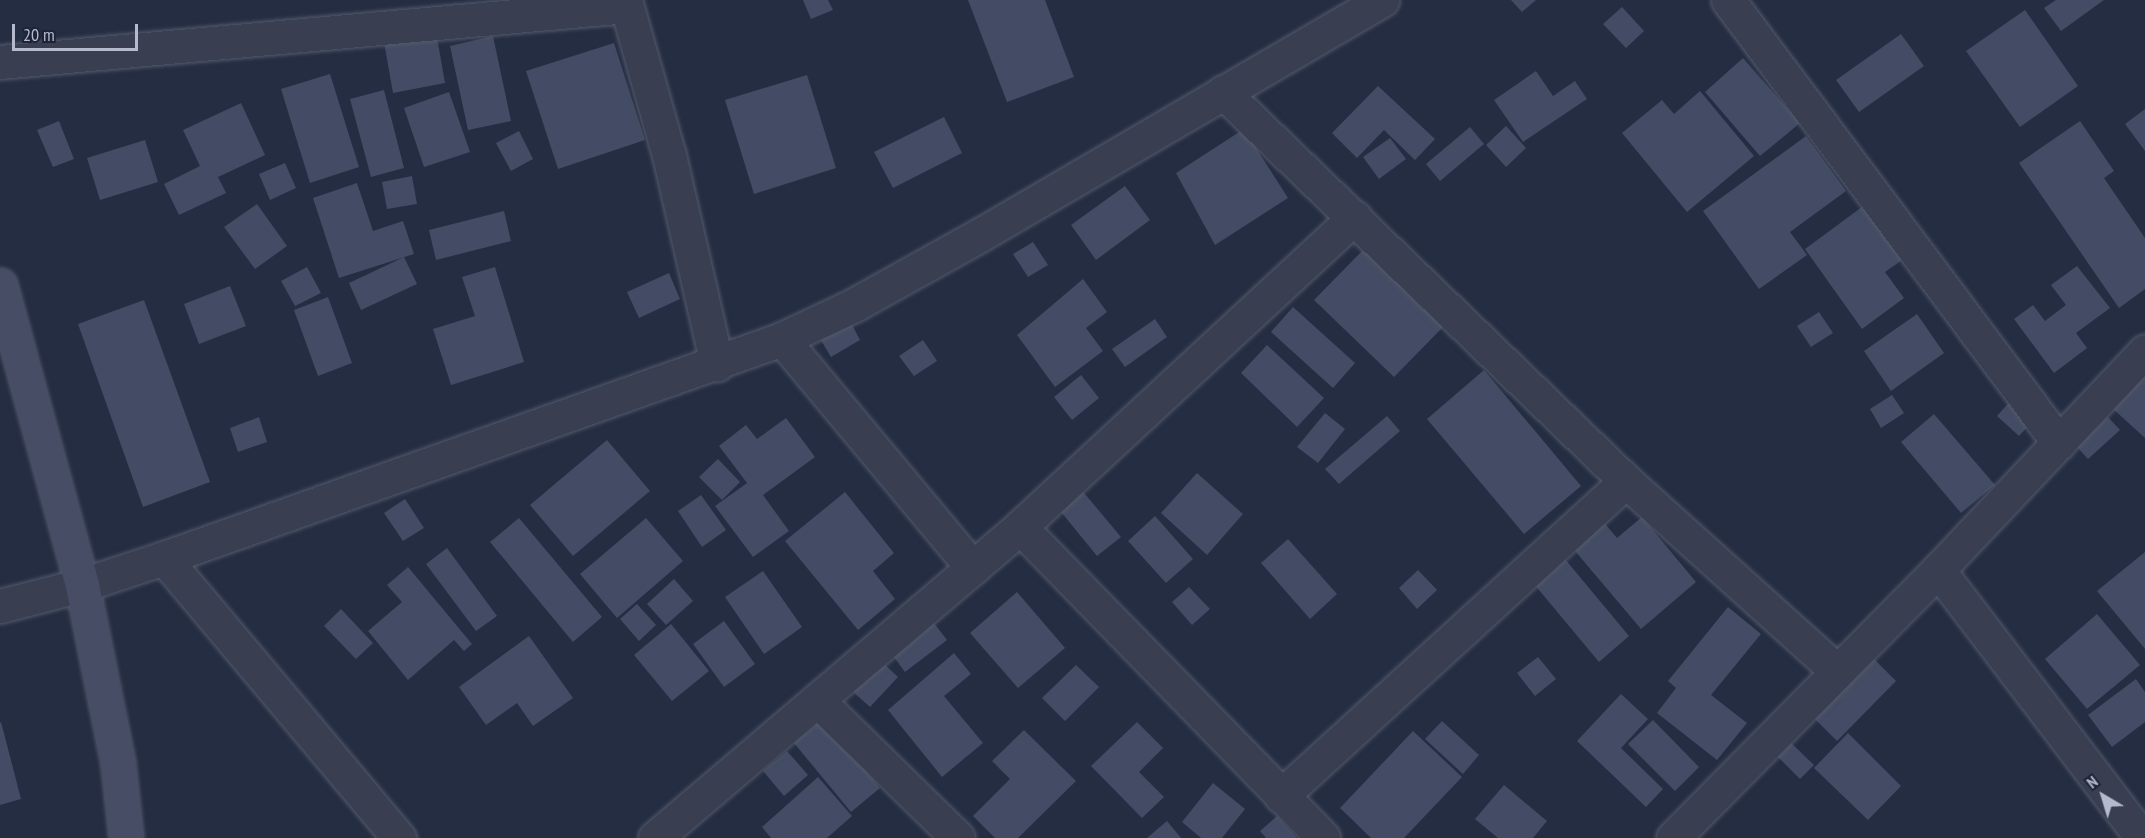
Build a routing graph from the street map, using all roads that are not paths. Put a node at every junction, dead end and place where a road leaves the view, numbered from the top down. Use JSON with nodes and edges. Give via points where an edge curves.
{"nodes":[{"id":1,"x":1382,"y":0,"type":"edge"},
{"id":2,"x":1728,"y":0,"type":"edge"},
{"id":3,"x":626,"y":3,"type":"edge"},
{"id":4,"x":0,"y":62,"type":"edge"},
{"id":5,"x":1222,"y":92,"type":"junction"},
{"id":6,"x":1354,"y":217,"type":"junction"},
{"id":7,"x":0,"y":285,"type":"edge"},
{"id":8,"x":782,"y":339,"type":"junction"},
{"id":9,"x":2145,"y":351,"type":"edge"},
{"id":10,"x":717,"y":364,"type":"junction"},
{"id":11,"x":2059,"y":443,"type":"junction"},
{"id":12,"x":1626,"y":481,"type":"junction"},
{"id":13,"x":1020,"y":527,"type":"junction"},
{"id":14,"x":164,"y":558,"type":"junction"},
{"id":15,"x":973,"y":568,"type":"junction"},
{"id":16,"x":1938,"y":570,"type":"junction"},
{"id":17,"x":82,"y":585,"type":"junction"},
{"id":18,"x":0,"y":606,"type":"edge"},
{"id":19,"x":1836,"y":670,"type":"junction"},
{"id":20,"x":817,"y":700,"type":"junction"},
{"id":21,"x":1281,"y":796,"type":"junction"},
{"id":22,"x":1682,"y":835,"type":"edge"},
{"id":23,"x":126,"y":838,"type":"edge"},
{"id":24,"x":399,"y":838,"type":"edge"},
{"id":25,"x":655,"y":838,"type":"edge"},
{"id":26,"x":958,"y":838,"type":"edge"},
{"id":27,"x":1323,"y":838,"type":"edge"},
{"id":28,"x":2142,"y":838,"type":"edge"}],
"edges":[{"from":1,"to":5,"type":"street"},
{"from":2,"to":11,"type":"street"},
{"from":3,"to":4,"type":"street"},
{"from":3,"to":10,"type":"street","via":[[669,155]]},
{"from":5,"to":6,"type":"street"},
{"from":5,"to":8,"type":"street","via":[[980,235],[854,305]]},
{"from":6,"to":12,"type":"street"},
{"from":6,"to":13,"type":"street"},
{"from":7,"to":17,"type":"street"},
{"from":8,"to":10,"type":"street"},
{"from":8,"to":15,"type":"street"},
{"from":9,"to":11,"type":"street"},
{"from":10,"to":14,"type":"street"},
{"from":11,"to":16,"type":"street"},
{"from":12,"to":19,"type":"street"},
{"from":12,"to":21,"type":"street"},
{"from":13,"to":15,"type":"street"},
{"from":13,"to":21,"type":"street"},
{"from":14,"to":17,"type":"street"},
{"from":14,"to":24,"type":"street"},
{"from":15,"to":20,"type":"street"},
{"from":16,"to":19,"type":"street"},
{"from":16,"to":28,"type":"street"},
{"from":17,"to":18,"type":"street"},
{"from":17,"to":23,"type":"street","via":[[118,764]]},
{"from":19,"to":22,"type":"street"},
{"from":20,"to":25,"type":"street"},
{"from":20,"to":26,"type":"street"},
{"from":21,"to":27,"type":"street"}]}
